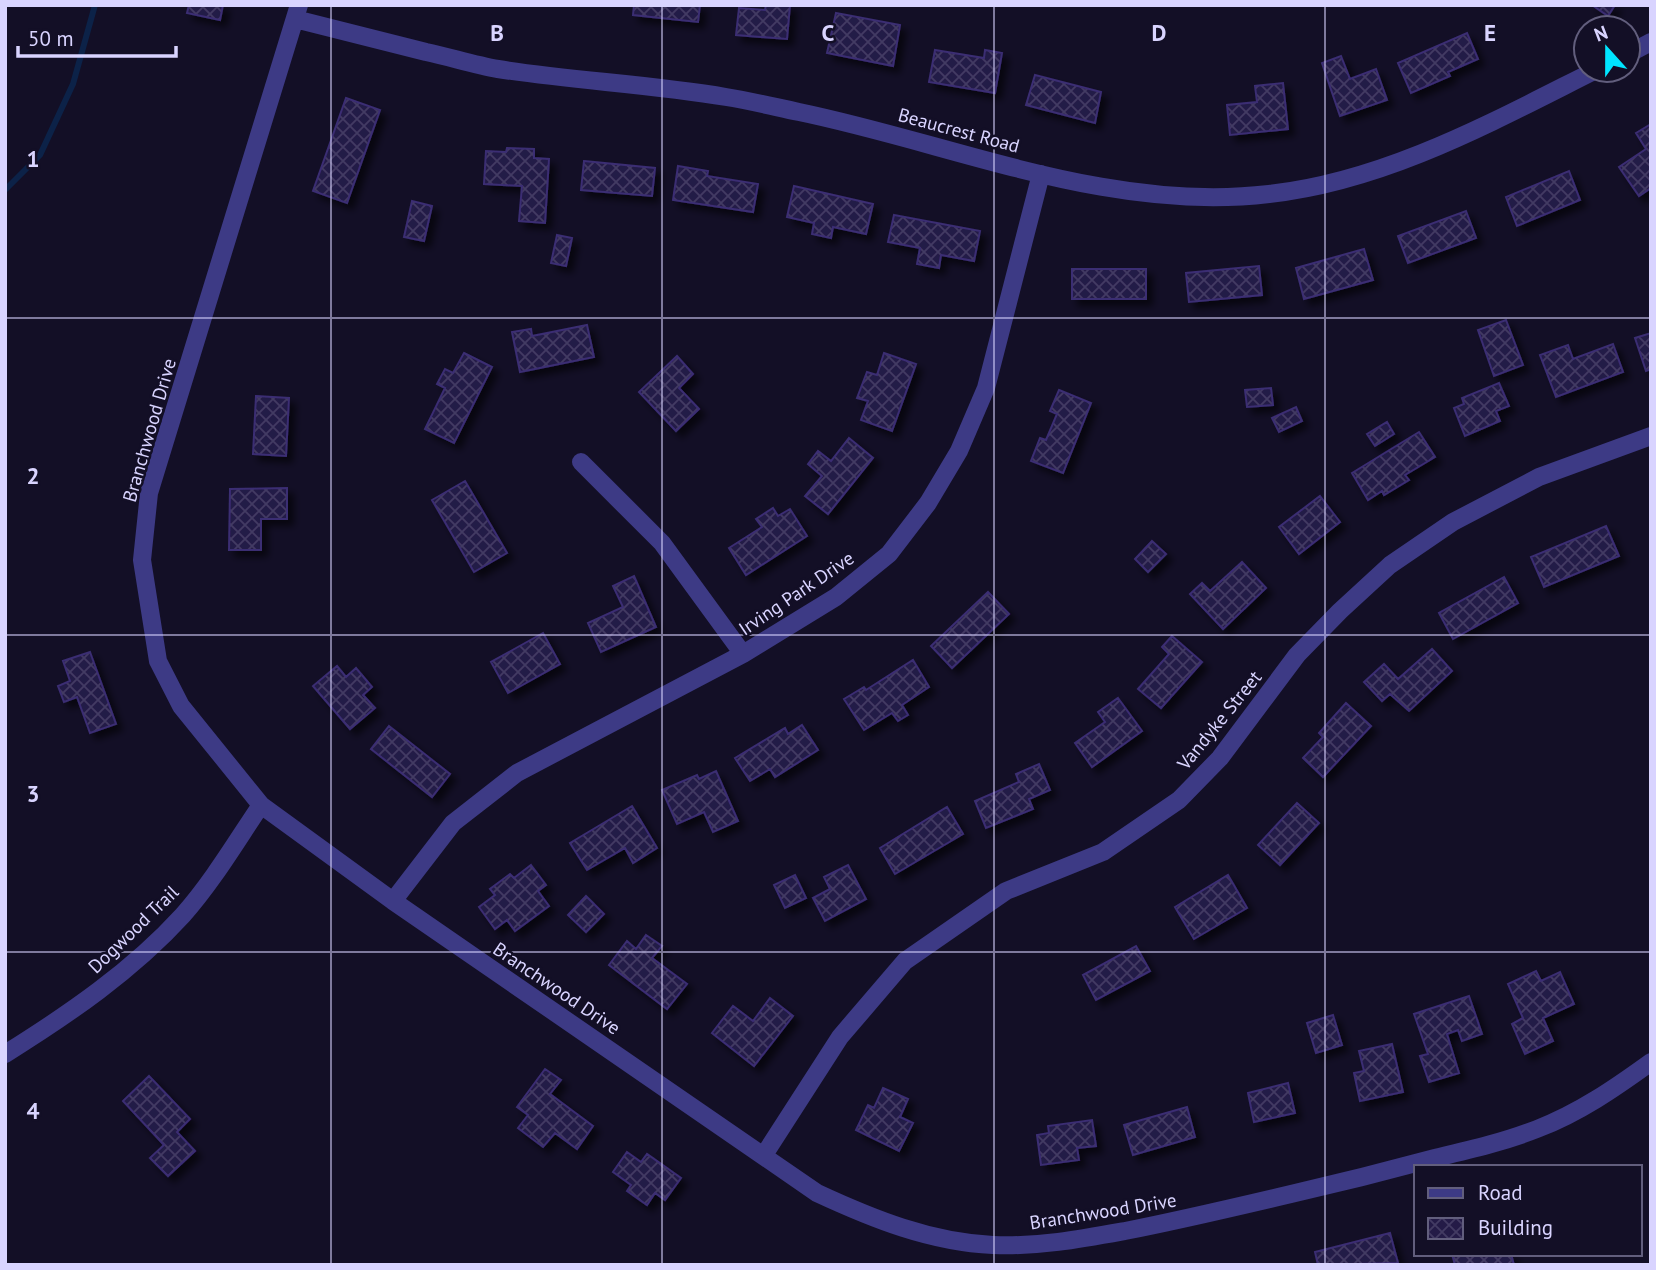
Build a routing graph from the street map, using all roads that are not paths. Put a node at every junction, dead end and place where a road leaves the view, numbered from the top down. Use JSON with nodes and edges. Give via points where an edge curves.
{"nodes":[{"id":1,"x":297,"y":12,"type":"edge"},
{"id":2,"x":1572,"y":82,"type":"edge"},
{"id":3,"x":1041,"y":174,"type":"junction"},
{"id":4,"x":1651,"y":436,"type":"edge"},
{"id":5,"x":581,"y":462,"type":"dead end"},
{"id":6,"x":743,"y":654,"type":"junction"},
{"id":7,"x":261,"y":805,"type":"junction"},
{"id":8,"x":393,"y":901,"type":"junction"},
{"id":9,"x":5,"y":1054,"type":"edge"},
{"id":10,"x":1651,"y":1062,"type":"edge"},
{"id":11,"x":764,"y":1155,"type":"junction"}],
"edges":[{"from":1,"to":3,"type":"street","name":"Beaucrest Road","via":[[495,69],[725,97],[843,121]]},
{"from":1,"to":7,"type":"street","name":"Branchwood Drive","via":[[149,492],[142,560],[158,661],[181,706]]},
{"from":2,"to":3,"type":"street","name":"Beaucrest Road","via":[[1418,155],[1317,187],[1221,198],[1173,197]]},
{"from":3,"to":6,"type":"street","name":"Irving Park Drive","via":[[986,388],[960,451],[928,503],[889,554],[836,597]]},
{"from":4,"to":11,"type":"street","name":"Vandyke Street","via":[[1529,482],[1453,522],[1390,565],[1297,655],[1220,758],[1179,800],[1103,852],[1006,891],[905,961],[840,1037]]},
{"from":5,"to":6,"type":"street","via":[[662,543]]},
{"from":6,"to":8,"type":"street","name":"Irving Park Drive","via":[[517,773],[453,823]]},
{"from":7,"to":8,"type":"street","name":"Branchwood Drive"},
{"from":7,"to":9,"type":"street","name":"Dogwood Trail","via":[[213,877],[142,956],[88,999]]},
{"from":8,"to":11,"type":"street","name":"Branchwood Drive"},
{"from":10,"to":11,"type":"street","name":"Branchwood Drive","via":[[1581,1109],[1492,1144],[1182,1220],[1056,1243],[991,1245],[906,1230],[817,1193]]}]}
